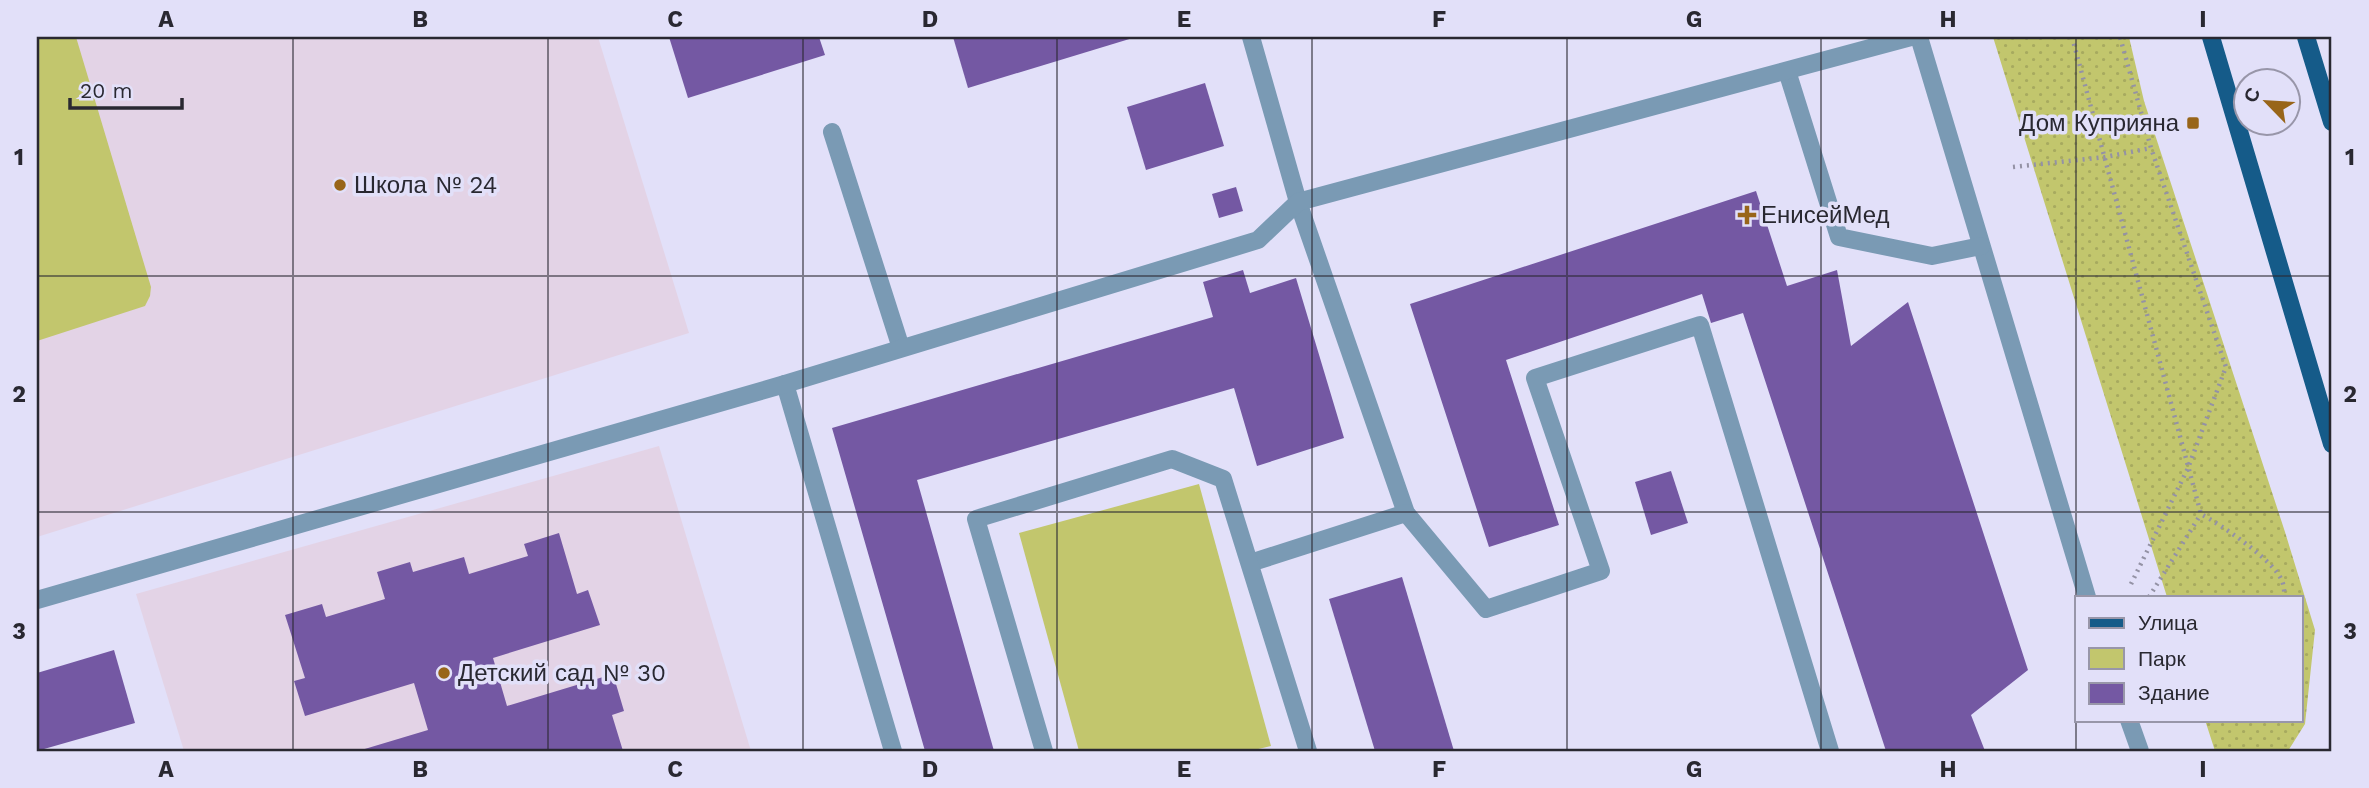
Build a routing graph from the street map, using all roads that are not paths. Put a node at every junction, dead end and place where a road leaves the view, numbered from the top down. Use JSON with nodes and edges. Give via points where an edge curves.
{"nodes":[{"id":1,"x":1251,"y":37,"type":"edge"},
{"id":2,"x":1911,"y":37,"type":"edge"},
{"id":3,"x":1919,"y":37,"type":"edge"},
{"id":4,"x":2211,"y":37,"type":"edge"},
{"id":5,"x":2306,"y":37,"type":"edge"},
{"id":6,"x":1787,"y":71,"type":"junction"},
{"id":7,"x":2332,"y":122,"type":"edge"},
{"id":8,"x":832,"y":132,"type":"dead end"},
{"id":9,"x":1298,"y":202,"type":"junction"},
{"id":10,"x":1981,"y":246,"type":"junction"},
{"id":11,"x":901,"y":348,"type":"junction"},
{"id":12,"x":785,"y":384,"type":"junction"},
{"id":13,"x":2332,"y":444,"type":"edge"},
{"id":14,"x":1406,"y":513,"type":"junction"},
{"id":15,"x":1250,"y":562,"type":"junction"},
{"id":16,"x":2087,"y":596,"type":"edge"},
{"id":17,"x":37,"y":600,"type":"edge"},
{"id":18,"x":2130,"y":722,"type":"edge"},
{"id":19,"x":893,"y":751,"type":"edge"},
{"id":20,"x":1044,"y":751,"type":"edge"},
{"id":21,"x":1308,"y":751,"type":"edge"},
{"id":22,"x":1830,"y":751,"type":"edge"},
{"id":23,"x":2140,"y":751,"type":"edge"}],
"edges":[{"from":1,"to":9,"type":"lane"},
{"from":2,"to":6,"type":"lane"},
{"from":3,"to":10,"type":"lane"},
{"from":4,"to":13,"type":"main road"},
{"from":5,"to":7,"type":"main road"},
{"from":6,"to":9,"type":"lane"},
{"from":6,"to":10,"type":"lane","via":[[1839,237],[1932,256]]},
{"from":8,"to":11,"type":"lane"},
{"from":9,"to":11,"type":"lane","via":[[1258,240]]},
{"from":9,"to":14,"type":"lane"},
{"from":10,"to":16,"type":"lane"},
{"from":11,"to":12,"type":"lane"},
{"from":12,"to":17,"type":"lane"},
{"from":12,"to":19,"type":"lane"},
{"from":14,"to":15,"type":"lane"},
{"from":14,"to":22,"type":"lane","via":[[1486,609],[1601,571],[1535,377],[1700,325]]},
{"from":15,"to":20,"type":"lane","via":[[1223,479],[1172,459],[976,519]]},
{"from":15,"to":21,"type":"lane"},
{"from":18,"to":23,"type":"lane"}]}
